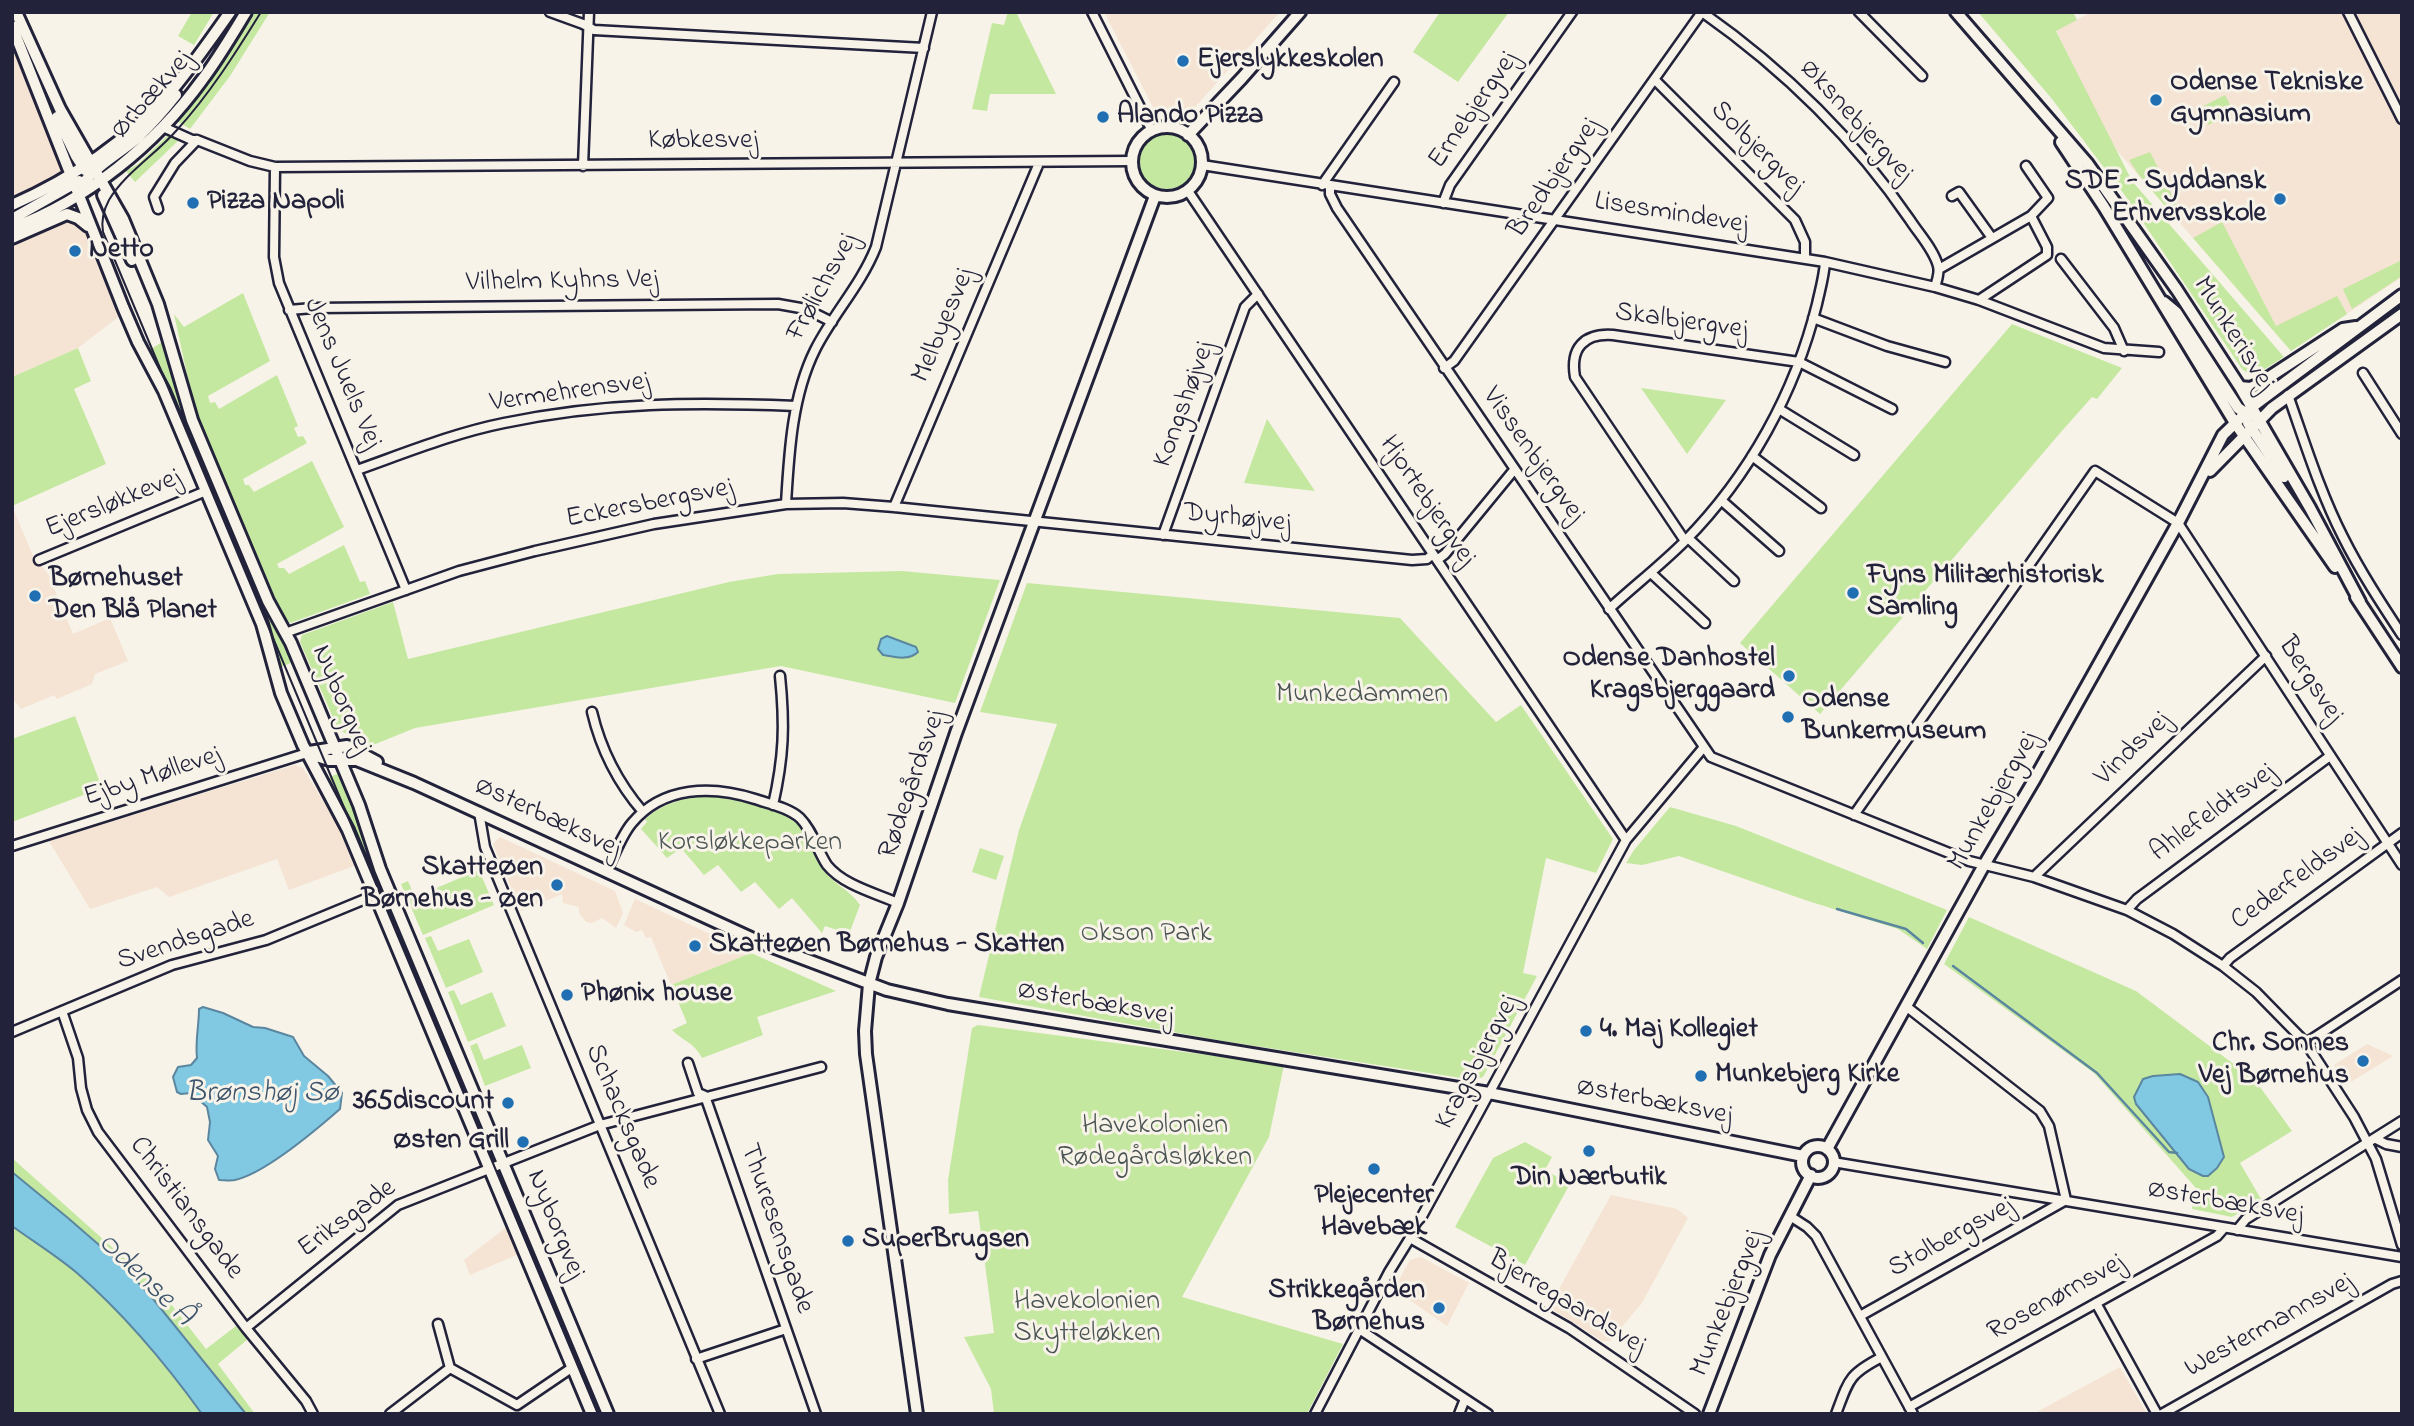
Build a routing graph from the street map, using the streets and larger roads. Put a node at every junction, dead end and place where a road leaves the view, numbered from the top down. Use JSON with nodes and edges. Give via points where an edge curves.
{"nodes":[{"id":1,"x":16,"y":12,"type":"edge"},
{"id":2,"x":230,"y":12,"type":"edge"},
{"id":3,"x":246,"y":12,"type":"edge"},
{"id":4,"x":550,"y":12,"type":"edge"},
{"id":5,"x":589,"y":12,"type":"edge"},
{"id":6,"x":932,"y":12,"type":"edge"},
{"id":7,"x":1093,"y":12,"type":"edge"},
{"id":8,"x":1300,"y":12,"type":"edge"},
{"id":9,"x":1572,"y":12,"type":"edge"},
{"id":10,"x":1702,"y":12,"type":"edge"},
{"id":11,"x":1859,"y":12,"type":"edge"},
{"id":12,"x":1956,"y":12,"type":"edge"},
{"id":13,"x":2348,"y":12,"type":"edge"},
{"id":14,"x":12,"y":26,"type":"edge"},
{"id":15,"x":588,"y":27,"type":"junction"},
{"id":16,"x":924,"y":48,"type":"junction"},
{"id":17,"x":22,"y":49,"type":"junction"},
{"id":18,"x":1922,"y":76,"type":"dead end"},
{"id":19,"x":1655,"y":80,"type":"junction"},
{"id":20,"x":1394,"y":82,"type":"dead end"},
{"id":21,"x":2041,"y":110,"type":"junction"},
{"id":22,"x":2402,"y":120,"type":"edge"},
{"id":23,"x":163,"y":127,"type":"junction"},
{"id":24,"x":1152,"y":131,"type":"junction"},
{"id":25,"x":1188,"y":135,"type":"junction"},
{"id":26,"x":197,"y":140,"type":"junction"},
{"id":27,"x":1132,"y":161,"type":"junction"},
{"id":28,"x":897,"y":163,"type":"junction"},
{"id":29,"x":1039,"y":163,"type":"junction"},
{"id":30,"x":1202,"y":165,"type":"junction"},
{"id":31,"x":583,"y":166,"type":"junction"},
{"id":32,"x":2026,"y":166,"type":"dead end"},
{"id":33,"x":275,"y":167,"type":"junction"},
{"id":34,"x":91,"y":173,"type":"junction"},
{"id":35,"x":75,"y":184,"type":"junction"},
{"id":36,"x":1326,"y":185,"type":"junction"},
{"id":37,"x":1188,"y":191,"type":"junction"},
{"id":38,"x":1156,"y":195,"type":"junction"},
{"id":39,"x":1952,"y":196,"type":"dead end"},
{"id":40,"x":1443,"y":203,"type":"junction"},
{"id":41,"x":12,"y":205,"type":"edge"},
{"id":42,"x":158,"y":209,"type":"dead end"},
{"id":43,"x":2031,"y":216,"type":"junction"},
{"id":44,"x":12,"y":219,"type":"edge"},
{"id":45,"x":1555,"y":220,"type":"junction"},
{"id":46,"x":12,"y":229,"type":"edge"},
{"id":47,"x":92,"y":231,"type":"junction"},
{"id":48,"x":12,"y":238,"type":"edge"},
{"id":49,"x":1992,"y":238,"type":"junction"},
{"id":50,"x":1805,"y":259,"type":"junction"},
{"id":51,"x":2061,"y":259,"type":"dead end"},
{"id":52,"x":1825,"y":262,"type":"junction"},
{"id":53,"x":1938,"y":269,"type":"junction"},
{"id":54,"x":1935,"y":287,"type":"junction"},
{"id":55,"x":1258,"y":295,"type":"junction"},
{"id":56,"x":2156,"y":295,"type":"junction"},
{"id":57,"x":2402,"y":295,"type":"edge"},
{"id":58,"x":1979,"y":300,"type":"junction"},
{"id":59,"x":289,"y":310,"type":"junction"},
{"id":60,"x":2402,"y":314,"type":"edge"},
{"id":61,"x":1813,"y":318,"type":"junction"},
{"id":62,"x":832,"y":322,"type":"junction"},
{"id":63,"x":2359,"y":327,"type":"junction"},
{"id":64,"x":2124,"y":351,"type":"junction"},
{"id":65,"x":2159,"y":352,"type":"dead end"},
{"id":66,"x":1799,"y":362,"type":"junction"},
{"id":67,"x":1945,"y":362,"type":"dead end"},
{"id":68,"x":1444,"y":368,"type":"junction"},
{"id":69,"x":2363,"y":373,"type":"dead end"},
{"id":70,"x":2240,"y":387,"type":"junction"},
{"id":71,"x":2288,"y":395,"type":"junction"},
{"id":72,"x":796,"y":406,"type":"junction"},
{"id":73,"x":1779,"y":409,"type":"junction"},
{"id":74,"x":1892,"y":409,"type":"dead end"},
{"id":75,"x":2248,"y":411,"type":"junction"},
{"id":76,"x":2235,"y":423,"type":"junction"},
{"id":77,"x":2255,"y":423,"type":"junction"},
{"id":78,"x":2402,"y":434,"type":"edge"},
{"id":79,"x":2244,"y":436,"type":"junction"},
{"id":80,"x":1854,"y":455,"type":"dead end"},
{"id":81,"x":1752,"y":456,"type":"junction"},
{"id":82,"x":357,"y":470,"type":"junction"},
{"id":83,"x":1514,"y":470,"type":"junction"},
{"id":84,"x":2202,"y":479,"type":"junction"},
{"id":85,"x":206,"y":491,"type":"junction"},
{"id":86,"x":1721,"y":500,"type":"junction"},
{"id":87,"x":786,"y":505,"type":"junction"},
{"id":88,"x":894,"y":507,"type":"junction"},
{"id":89,"x":1821,"y":508,"type":"dead end"},
{"id":90,"x":1035,"y":520,"type":"junction"},
{"id":91,"x":2178,"y":523,"type":"junction"},
{"id":92,"x":1163,"y":535,"type":"junction"},
{"id":93,"x":1687,"y":540,"type":"junction"},
{"id":94,"x":1779,"y":551,"type":"dead end"},
{"id":95,"x":1435,"y":557,"type":"junction"},
{"id":96,"x":39,"y":560,"type":"dead end"},
{"id":97,"x":1651,"y":573,"type":"junction"},
{"id":98,"x":1734,"y":580,"type":"dead end"},
{"id":99,"x":407,"y":590,"type":"junction"},
{"id":100,"x":2360,"y":602,"type":"junction"},
{"id":101,"x":1609,"y":609,"type":"junction"},
{"id":102,"x":1705,"y":623,"type":"dead end"},
{"id":103,"x":285,"y":633,"type":"junction"},
{"id":104,"x":2402,"y":635,"type":"edge"},
{"id":105,"x":2266,"y":656,"type":"junction"},
{"id":106,"x":2402,"y":667,"type":"edge"},
{"id":107,"x":780,"y":676,"type":"dead end"},
{"id":108,"x":592,"y":712,"type":"dead end"},
{"id":109,"x":335,"y":747,"type":"junction"},
{"id":110,"x":1704,"y":747,"type":"junction"},
{"id":111,"x":307,"y":753,"type":"junction"},
{"id":112,"x":2330,"y":756,"type":"junction"},
{"id":113,"x":340,"y":760,"type":"junction"},
{"id":114,"x":414,"y":783,"type":"junction"},
{"id":115,"x":773,"y":805,"type":"junction"},
{"id":116,"x":479,"y":812,"type":"junction"},
{"id":117,"x":643,"y":812,"type":"junction"},
{"id":118,"x":1854,"y":815,"type":"junction"},
{"id":119,"x":2402,"y":833,"type":"edge"},
{"id":120,"x":1626,"y":840,"type":"junction"},
{"id":121,"x":2388,"y":844,"type":"junction"},
{"id":122,"x":12,"y":845,"type":"edge"},
{"id":123,"x":1984,"y":865,"type":"junction"},
{"id":124,"x":2402,"y":865,"type":"edge"},
{"id":125,"x":607,"y":871,"type":"junction"},
{"id":126,"x":2034,"y":877,"type":"junction"},
{"id":127,"x":375,"y":895,"type":"junction"},
{"id":128,"x":898,"y":902,"type":"junction"},
{"id":129,"x":2127,"y":910,"type":"junction"},
{"id":130,"x":2222,"y":966,"type":"junction"},
{"id":131,"x":2402,"y":980,"type":"edge"},
{"id":132,"x":869,"y":984,"type":"junction"},
{"id":133,"x":1907,"y":1007,"type":"junction"},
{"id":134,"x":62,"y":1012,"type":"junction"},
{"id":135,"x":12,"y":1032,"type":"edge"},
{"id":136,"x":2306,"y":1043,"type":"junction"},
{"id":137,"x":688,"y":1063,"type":"dead end"},
{"id":138,"x":821,"y":1067,"type":"dead end"},
{"id":139,"x":1489,"y":1093,"type":"junction"},
{"id":140,"x":705,"y":1096,"type":"junction"},
{"id":141,"x":2402,"y":1121,"type":"edge"},
{"id":142,"x":600,"y":1125,"type":"junction"},
{"id":143,"x":2373,"y":1141,"type":"junction"},
{"id":144,"x":2402,"y":1147,"type":"edge"},
{"id":145,"x":1827,"y":1149,"type":"junction"},
{"id":146,"x":1803,"y":1156,"type":"junction"},
{"id":147,"x":504,"y":1162,"type":"junction"},
{"id":148,"x":1833,"y":1162,"type":"junction"},
{"id":149,"x":489,"y":1168,"type":"junction"},
{"id":150,"x":1811,"y":1175,"type":"junction"},
{"id":151,"x":2066,"y":1200,"type":"junction"},
{"id":152,"x":1790,"y":1216,"type":"junction"},
{"id":153,"x":2224,"y":1228,"type":"junction"},
{"id":154,"x":2237,"y":1230,"type":"junction"},
{"id":155,"x":1410,"y":1238,"type":"junction"},
{"id":156,"x":2402,"y":1245,"type":"edge"},
{"id":157,"x":2402,"y":1257,"type":"edge"},
{"id":158,"x":2402,"y":1281,"type":"edge"},
{"id":159,"x":2096,"y":1303,"type":"junction"},
{"id":160,"x":1860,"y":1316,"type":"junction"},
{"id":161,"x":439,"y":1324,"type":"dead end"},
{"id":162,"x":246,"y":1328,"type":"junction"},
{"id":163,"x":786,"y":1329,"type":"junction"},
{"id":164,"x":1359,"y":1329,"type":"junction"},
{"id":165,"x":1882,"y":1357,"type":"junction"},
{"id":166,"x":696,"y":1359,"type":"junction"},
{"id":167,"x":573,"y":1367,"type":"junction"},
{"id":168,"x":450,"y":1368,"type":"junction"},
{"id":169,"x":1465,"y":1399,"type":"junction"},
{"id":170,"x":1911,"y":1410,"type":"edge"},
{"id":171,"x":313,"y":1414,"type":"edge"},
{"id":172,"x":390,"y":1414,"type":"edge"},
{"id":173,"x":592,"y":1414,"type":"edge"},
{"id":174,"x":608,"y":1414,"type":"edge"},
{"id":175,"x":720,"y":1414,"type":"edge"},
{"id":176,"x":816,"y":1414,"type":"edge"},
{"id":177,"x":917,"y":1414,"type":"edge"},
{"id":178,"x":1315,"y":1414,"type":"edge"},
{"id":179,"x":1459,"y":1414,"type":"edge"},
{"id":180,"x":1488,"y":1414,"type":"edge"},
{"id":181,"x":1695,"y":1414,"type":"edge"},
{"id":182,"x":1709,"y":1414,"type":"edge"},
{"id":183,"x":1836,"y":1414,"type":"edge"},
{"id":184,"x":2159,"y":1414,"type":"edge"}],
"edges":[{"from":1,"to":34,"type":"street"},
{"from":2,"to":34,"type":"street","name":"Ørbækvej","via":[[171,91]]},
{"from":3,"to":23,"type":"street","name":"Ørbækvej","via":[[202,80]]},
{"from":4,"to":15,"type":"street"},
{"from":5,"to":15,"type":"street"},
{"from":6,"to":16,"type":"street","name":"Frølichsvej"},
{"from":7,"to":24,"type":"street"},
{"from":8,"to":25,"type":"street"},
{"from":9,"to":40,"type":"street","name":"Ernebjergvej","via":[[1450,185]]},
{"from":10,"to":19,"type":"street","name":"Bredbjergvej"},
{"from":10,"to":53,"type":"street","name":"Øksnebjergvej","via":[[1775,68],[1837,128],[1898,203]]},
{"from":11,"to":18,"type":"street"},
{"from":12,"to":21,"type":"street","name":"Munkerisvej"},
{"from":13,"to":22,"type":"street"},
{"from":14,"to":17,"type":"street","name":"Nyborgvej"},
{"from":15,"to":16,"type":"street"},
{"from":15,"to":31,"type":"street"},
{"from":16,"to":28,"type":"street","name":"Frølichsvej"},
{"from":17,"to":34,"type":"street"},
{"from":17,"to":35,"type":"street","name":"Nyborgvej"},
{"from":19,"to":45,"type":"street","name":"Bredbjergvej"},
{"from":19,"to":50,"type":"street","name":"Solbjergvej","via":[[1795,220],[1805,242]]},
{"from":20,"to":36,"type":"street"},
{"from":21,"to":56,"type":"street","name":"Munkerisvej"},
{"from":21,"to":70,"type":"street","name":"Munkerisvej","via":[[2116,201]]},
{"from":23,"to":26,"type":"street","name":"Købkesvej"},
{"from":23,"to":34,"type":"street","name":"Ørbækvej","via":[[135,153]]},
{"from":24,"to":25,"type":"street","via":[[1171,128]]},
{"from":24,"to":27,"type":"street","via":[[1137,145]]},
{"from":25,"to":30,"type":"street","via":[[1199,148]]},
{"from":26,"to":33,"type":"street","name":"Købkesvej"},
{"from":26,"to":42,"type":"street","via":[[175,163],[154,197]]},
{"from":27,"to":29,"type":"street","name":"Købkesvej"},
{"from":27,"to":38,"type":"street","via":[[1138,182]]},
{"from":28,"to":29,"type":"street","name":"Købkesvej"},
{"from":28,"to":31,"type":"street","name":"Købkesvej"},
{"from":28,"to":62,"type":"street","name":"Frølichsvej","via":[[868,268]]},
{"from":29,"to":88,"type":"street","name":"Melbyesvej"},
{"from":30,"to":36,"type":"street","name":"Lisesmindevej"},
{"from":30,"to":37,"type":"street"},
{"from":31,"to":33,"type":"street","name":"Købkesvej"},
{"from":32,"to":43,"type":"street","via":[[2048,198]]},
{"from":33,"to":59,"type":"street","name":"Jens Juels Vej","via":[[274,257]]},
{"from":34,"to":35,"type":"street","name":"Ørbækvej"},
{"from":34,"to":35,"type":"street"},
{"from":34,"to":103,"type":"street","name":"Nyborgvej","via":[[168,332],[192,420]]},
{"from":35,"to":41,"type":"street"},
{"from":35,"to":44,"type":"street"},
{"from":35,"to":46,"type":"street","via":[[54,209]]},
{"from":35,"to":47,"type":"street","name":"Nyborgvej"},
{"from":36,"to":40,"type":"street","name":"Lisesmindevej"},
{"from":36,"to":68,"type":"street","name":"Vissenbjergvej"},
{"from":37,"to":38,"type":"street","via":[[1172,197]]},
{"from":37,"to":55,"type":"street","name":"Hjortebjergvej"},
{"from":38,"to":90,"type":"street","name":"Rødegårdsvej"},
{"from":39,"to":49,"type":"street","via":[[1959,192]]},
{"from":40,"to":45,"type":"street","name":"Lisesmindevej"},
{"from":43,"to":49,"type":"street"},
{"from":43,"to":58,"type":"street","via":[[2047,255]]},
{"from":45,"to":50,"type":"street","name":"Lisesmindevej"},
{"from":45,"to":68,"type":"street","name":"Bredbjergvej","via":[[1454,361]]},
{"from":47,"to":48,"type":"street","via":[[67,214]]},
{"from":47,"to":85,"type":"street","name":"Nyborgvej"},
{"from":49,"to":53,"type":"street"},
{"from":50,"to":52,"type":"street","name":"Lisesmindevej"},
{"from":51,"to":64,"type":"street","via":[[2114,328]]},
{"from":52,"to":54,"type":"street","name":"Lisesmindevej"},
{"from":52,"to":61,"type":"street"},
{"from":53,"to":54,"type":"street"},
{"from":54,"to":58,"type":"street","name":"Lisesmindevej"},
{"from":55,"to":92,"type":"street","name":"Kongshøjvej","via":[[1245,307]]},
{"from":55,"to":95,"type":"street","name":"Hjortebjergvej"},
{"from":56,"to":75,"type":"street","via":[[2176,312],[2238,408]]},
{"from":56,"to":76,"type":"street","name":"Munkerisvej"},
{"from":57,"to":63,"type":"street","name":"Munkebjergvej"},
{"from":58,"to":64,"type":"street","name":"Lisesmindevej","via":[[2104,348]]},
{"from":59,"to":62,"type":"street","name":"Vilhelm Kyhns Vej","via":[[778,304],[806,309]]},
{"from":59,"to":82,"type":"street","name":"Jens Juels Vej"},
{"from":60,"to":71,"type":"street","name":"Munkebjergvej"},
{"from":61,"to":66,"type":"street"},
{"from":61,"to":67,"type":"street"},
{"from":62,"to":72,"type":"street","name":"Frølichsvej","via":[[804,375]]},
{"from":63,"to":70,"type":"street","via":[[2343,329],[2257,385]]},
{"from":63,"to":75,"type":"street","name":"Munkebjergvej"},
{"from":64,"to":65,"type":"street","name":"Lisesmindevej"},
{"from":66,"to":73,"type":"street"},
{"from":66,"to":74,"type":"street"},
{"from":66,"to":93,"type":"street","name":"Skalbjergvej","via":[[1602,334],[1581,344],[1573,365],[1575,377]]},
{"from":68,"to":83,"type":"street","name":"Vissenbjergvej"},
{"from":69,"to":78,"type":"street"},
{"from":70,"to":75,"type":"street","name":"Munkerisvej"},
{"from":71,"to":77,"type":"street","name":"Munkebjergvej"},
{"from":71,"to":104,"type":"street","name":"Munkerisvej","via":[[2338,526]]},
{"from":72,"to":82,"type":"street","name":"Vermehrensvej","via":[[679,403],[582,410],[502,423]]},
{"from":72,"to":87,"type":"street","name":"Frølichsvej"},
{"from":73,"to":80,"type":"street"},
{"from":73,"to":81,"type":"street"},
{"from":75,"to":76,"type":"street","name":"Munkebjergvej"},
{"from":75,"to":77,"type":"street"},
{"from":76,"to":77,"type":"street"},
{"from":76,"to":79,"type":"street","name":"Munkerisvej"},
{"from":76,"to":84,"type":"street","name":"Munkebjergvej","via":[[2223,435]]},
{"from":77,"to":79,"type":"street","name":"Munkebjergvej"},
{"from":77,"to":100,"type":"street","name":"Munkerisvej","via":[[2301,493]]},
{"from":79,"to":84,"type":"street","name":"Munkebjergvej"},
{"from":79,"to":100,"type":"street","name":"Munkerisvej"},
{"from":81,"to":86,"type":"street"},
{"from":81,"to":89,"type":"street"},
{"from":82,"to":99,"type":"street","name":"Jens Juels Vej"},
{"from":83,"to":95,"type":"street","via":[[1445,554]]},
{"from":83,"to":101,"type":"street","name":"Vissenbjergvej"},
{"from":84,"to":91,"type":"street","name":"Munkebjergvej"},
{"from":85,"to":96,"type":"street","name":"Ejersløkkevej"},
{"from":85,"to":111,"type":"street","name":"Nyborgvej","via":[[262,624],[281,693]]},
{"from":86,"to":93,"type":"street"},
{"from":86,"to":94,"type":"street"},
{"from":87,"to":88,"type":"street","name":"Eckersbergsvej"},
{"from":87,"to":99,"type":"street","name":"Eckersbergsvej","via":[[686,518],[594,537],[459,571]]},
{"from":88,"to":90,"type":"street","name":"Eckersbergsvej"},
{"from":90,"to":92,"type":"street","name":"Dyrhøjvej"},
{"from":90,"to":128,"type":"street","name":"Rødegårdsvej"},
{"from":91,"to":105,"type":"street","name":"Bergsvej"},
{"from":91,"to":118,"type":"street","via":[[2095,471]]},
{"from":91,"to":123,"type":"street","name":"Munkebjergvej"},
{"from":92,"to":95,"type":"street","name":"Dyrhøjvej","via":[[1412,560]]},
{"from":93,"to":97,"type":"street"},
{"from":93,"to":98,"type":"street"},
{"from":95,"to":120,"type":"street","name":"Hjortebjergvej"},
{"from":97,"to":101,"type":"street"},
{"from":97,"to":102,"type":"street"},
{"from":99,"to":103,"type":"street","name":"Eckersbergsvej"},
{"from":100,"to":106,"type":"street","name":"Munkerisvej"},
{"from":101,"to":110,"type":"street","name":"Vissenbjergvej"},
{"from":103,"to":109,"type":"street","name":"Nyborgvej"},
{"from":105,"to":112,"type":"street","name":"Bergsvej"},
{"from":105,"to":126,"type":"street","name":"Vindsvej"},
{"from":107,"to":115,"type":"street","via":[[784,742]]},
{"from":108,"to":117,"type":"street","via":[[611,767]]},
{"from":109,"to":111,"type":"street","name":"Østerbæksvej"},
{"from":109,"to":113,"type":"street","name":"Nyborgvej"},
{"from":109,"to":114,"type":"street","name":"Østerbæksvej","via":[[347,746]]},
{"from":110,"to":118,"type":"street","via":[[1711,757]]},
{"from":110,"to":120,"type":"street","name":"Kragsbjergvej"},
{"from":111,"to":113,"type":"street","name":"Østerbæksvej"},
{"from":111,"to":122,"type":"street","name":"Ejby Møllevej"},
{"from":111,"to":127,"type":"street","name":"Nyborgvej","via":[[340,812]]},
{"from":112,"to":121,"type":"street","name":"Bergsvej"},
{"from":112,"to":129,"type":"street","name":"Ahlefeldtsvej"},
{"from":113,"to":114,"type":"street","name":"Østerbæksvej","via":[[357,760]]},
{"from":113,"to":147,"type":"street","name":"Nyborgvej","via":[[380,869]]},
{"from":114,"to":116,"type":"street","name":"Østerbæksvej"},
{"from":115,"to":117,"type":"street","via":[[740,794],[704,790],[665,798]]},
{"from":115,"to":128,"type":"street","via":[[799,818],[828,865],[844,880]]},
{"from":116,"to":125,"type":"street","name":"Østerbæksvej"},
{"from":116,"to":142,"type":"street","name":"Schacksgade","via":[[485,847]]},
{"from":117,"to":125,"type":"street","via":[[630,825]]},
{"from":118,"to":123,"type":"street"},
{"from":119,"to":121,"type":"street","name":"Cederfeldsvej"},
{"from":120,"to":139,"type":"street","name":"Kragsbjergvej"},
{"from":121,"to":124,"type":"street","name":"Bergsvej"},
{"from":121,"to":130,"type":"street","name":"Cederfeldsvej"},
{"from":123,"to":126,"type":"street"},
{"from":123,"to":133,"type":"street","name":"Munkebjergvej"},
{"from":125,"to":132,"type":"street","name":"Østerbæksvej","via":[[762,943]]},
{"from":126,"to":129,"type":"street"},
{"from":127,"to":134,"type":"street","name":"Svendsgade","via":[[266,940],[172,965]]},
{"from":127,"to":149,"type":"street","name":"Nyborgvej"},
{"from":128,"to":132,"type":"street","name":"Rødegårdsvej"},
{"from":129,"to":130,"type":"street"},
{"from":130,"to":136,"type":"street","via":[[2256,992]]},
{"from":131,"to":136,"type":"street"},
{"from":132,"to":139,"type":"street","name":"Østerbæksvej","via":[[948,1004]]},
{"from":132,"to":177,"type":"street","name":"Rødegårdsvej","via":[[866,1054]]},
{"from":133,"to":145,"type":"street","name":"Munkebjergvej"},
{"from":133,"to":151,"type":"street","via":[[2040,1111],[2049,1126]]},
{"from":134,"to":135,"type":"street","name":"Svendsgade"},
{"from":134,"to":162,"type":"street","name":"Christiansgade","via":[[78,1058],[81,1088],[98,1132]]},
{"from":136,"to":143,"type":"street"},
{"from":137,"to":140,"type":"street","name":"Thuresensgade","via":[[698,1093]]},
{"from":138,"to":140,"type":"street","name":"Eriksgade"},
{"from":139,"to":146,"type":"street","name":"Østerbæksvej"},
{"from":139,"to":155,"type":"street","name":"Kragsbjergvej"},
{"from":140,"to":142,"type":"street","name":"Eriksgade"},
{"from":140,"to":163,"type":"street","name":"Thuresensgade"},
{"from":141,"to":143,"type":"street"},
{"from":142,"to":147,"type":"street","name":"Eriksgade"},
{"from":142,"to":166,"type":"street","name":"Schacksgade"},
{"from":143,"to":144,"type":"street"},
{"from":143,"to":154,"type":"street","via":[[2246,1219]]},
{"from":143,"to":156,"type":"street"},
{"from":145,"to":146,"type":"street","via":[[1813,1147]]},
{"from":145,"to":148,"type":"street"},
{"from":146,"to":150,"type":"street","via":[[1803,1167]]},
{"from":147,"to":149,"type":"street","name":"Eriksgade"},
{"from":147,"to":174,"type":"street","name":"Nyborgvej"},
{"from":148,"to":150,"type":"street","via":[[1826,1175]]},
{"from":148,"to":151,"type":"street","name":"Østerbæksvej"},
{"from":149,"to":162,"type":"street","name":"Eriksgade","via":[[398,1205]]},
{"from":149,"to":167,"type":"street","name":"Nyborgvej"},
{"from":150,"to":152,"type":"street","name":"Munkebjergvej"},
{"from":151,"to":153,"type":"street","name":"Østerbæksvej"},
{"from":151,"to":160,"type":"street","name":"Stolbergsvej"},
{"from":152,"to":160,"type":"street","via":[[1816,1236]]},
{"from":152,"to":182,"type":"street","name":"Munkebjergvej","via":[[1770,1255]]},
{"from":153,"to":154,"type":"street","name":"Østerbæksvej"},
{"from":153,"to":159,"type":"street","name":"Rosenørnsvej"},
{"from":154,"to":157,"type":"street","name":"Østerbæksvej"},
{"from":155,"to":164,"type":"street","name":"Kragsbjergvej"},
{"from":155,"to":181,"type":"street","name":"Bjerregaardsvej","via":[[1569,1328]]},
{"from":158,"to":184,"type":"street","name":"Westermannsvej"},
{"from":159,"to":170,"type":"street","name":"Rosenørnsvej"},
{"from":159,"to":184,"type":"street"},
{"from":160,"to":165,"type":"street"},
{"from":161,"to":168,"type":"street"},
{"from":162,"to":171,"type":"street","name":"Christiansgade"},
{"from":163,"to":166,"type":"street"},
{"from":163,"to":176,"type":"street","name":"Thuresensgade"},
{"from":164,"to":169,"type":"street"},
{"from":164,"to":178,"type":"street","name":"Kragsbjergvej"},
{"from":165,"to":170,"type":"street"},
{"from":165,"to":183,"type":"street","via":[[1852,1375]]},
{"from":166,"to":175,"type":"street","name":"Schacksgade"},
{"from":167,"to":168,"type":"street","via":[[517,1405]]},
{"from":167,"to":173,"type":"street","name":"Nyborgvej"},
{"from":168,"to":172,"type":"street"},
{"from":169,"to":179,"type":"street"},
{"from":169,"to":180,"type":"street"}]}
